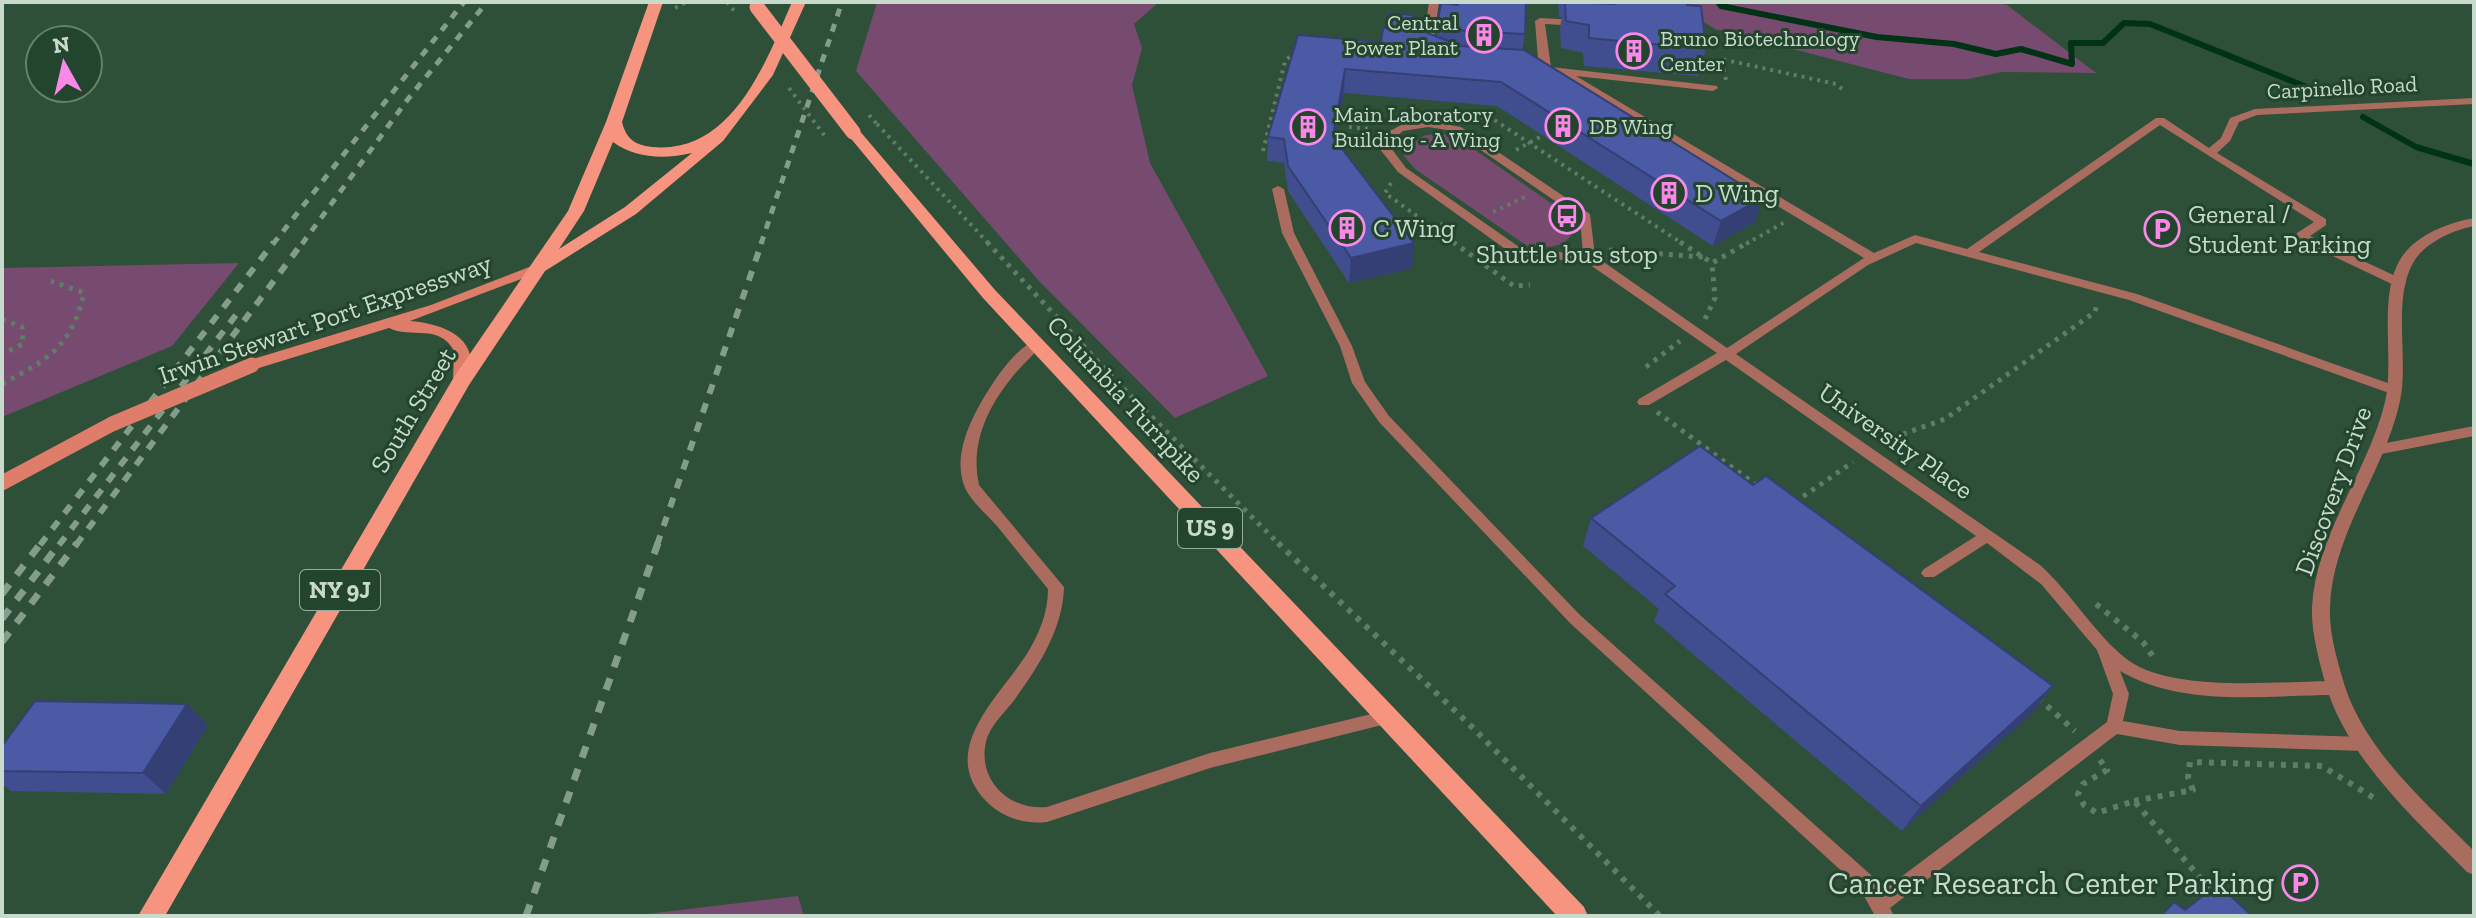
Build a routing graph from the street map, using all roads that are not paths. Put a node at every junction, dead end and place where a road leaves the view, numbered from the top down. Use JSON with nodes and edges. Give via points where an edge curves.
{"nodes":[{"id":1,"x":666,"y":2,"type":"edge"},
{"id":2,"x":799,"y":2,"type":"edge"},
{"id":3,"x":1434,"y":2,"type":"edge"},
{"id":4,"x":755,"y":4,"type":"edge"},
{"id":5,"x":654,"y":9,"type":"edge"},
{"id":6,"x":1594,"y":24,"type":"edge"},
{"id":7,"x":1411,"y":49,"type":"edge"},
{"id":8,"x":1532,"y":68,"type":"edge"},
{"id":9,"x":1546,"y":69,"type":"junction"},
{"id":10,"x":1563,"y":72,"type":"junction"},
{"id":11,"x":1713,"y":88,"type":"road end"},
{"id":12,"x":2474,"y":101,"type":"edge"},
{"id":13,"x":614,"y":122,"type":"junction"},
{"id":14,"x":718,"y":135,"type":"junction"},
{"id":15,"x":2210,"y":153,"type":"junction"},
{"id":16,"x":1278,"y":189,"type":"dead end"},
{"id":17,"x":2474,"y":222,"type":"edge"},
{"id":18,"x":1588,"y":253,"type":"junction"},
{"id":19,"x":1968,"y":254,"type":"junction"},
{"id":20,"x":1873,"y":258,"type":"junction"},
{"id":21,"x":537,"y":268,"type":"junction"},
{"id":22,"x":2400,"y":283,"type":"junction"},
{"id":23,"x":354,"y":332,"type":"junction"},
{"id":24,"x":1036,"y":344,"type":"junction"},
{"id":25,"x":1726,"y":354,"type":"junction"},
{"id":26,"x":461,"y":382,"type":"junction"},
{"id":27,"x":2394,"y":390,"type":"junction"},
{"id":28,"x":1644,"y":402,"type":"road end"},
{"id":29,"x":2474,"y":431,"type":"edge"},
{"id":30,"x":2376,"y":450,"type":"junction"},
{"id":31,"x":2,"y":483,"type":"edge"},
{"id":32,"x":1987,"y":536,"type":"junction"},
{"id":33,"x":1929,"y":573,"type":"dead end"},
{"id":34,"x":2095,"y":638,"type":"junction"},
{"id":35,"x":2156,"y":682,"type":"junction"},
{"id":36,"x":2336,"y":688,"type":"junction"},
{"id":37,"x":2121,"y":694,"type":"junction"},
{"id":38,"x":1388,"y":717,"type":"junction"},
{"id":39,"x":2114,"y":726,"type":"junction"},
{"id":40,"x":2364,"y":744,"type":"junction"},
{"id":41,"x":2474,"y":865,"type":"edge"},
{"id":42,"x":1882,"y":911,"type":"edge"},
{"id":43,"x":151,"y":916,"type":"edge"},
{"id":44,"x":1575,"y":916,"type":"edge"}],
"edges":[{"from":1,"to":5,"type":"main road"},
{"from":2,"to":14,"type":"main road","name":"South Street","via":[[765,77]]},
{"from":3,"to":7,"type":"lane","via":[[1433,53]]},
{"from":4,"to":24,"type":"main road","name":"Columbia Turnpike","number":"US 9","bridge":true,"via":[[929,226]]},
{"from":5,"to":13,"type":"main road"},
{"from":6,"to":9,"type":"lane","via":[[1540,21]]},
{"from":8,"to":9,"type":"lane"},
{"from":9,"to":10,"type":"lane"},
{"from":10,"to":11,"type":"lane"},
{"from":10,"to":20,"type":"lane"},
{"from":12,"to":15,"type":"lane","name":"Carpinello Road","via":[[2255,112],[2234,120],[2226,139]]},
{"from":13,"to":14,"type":"main road","via":[[625,144],[652,152],[689,149]]},
{"from":13,"to":21,"type":"main road","via":[[576,211]]},
{"from":14,"to":21,"type":"main road","name":"South Street","via":[[613,223]]},
{"from":15,"to":19,"type":"lane","via":[[2160,120]]},
{"from":15,"to":22,"type":"lane","via":[[2322,222],[2301,236]]},
{"from":16,"to":42,"type":"lane","via":[[1288,233],[1346,346],[1359,383],[1384,419],[1575,619],[1865,881]]},
{"from":17,"to":22,"type":"street","name":"Discovery Drive","via":[[2457,224],[2425,245],[2406,261]]},
{"from":18,"to":18,"type":"lane","via":[[1519,253],[1402,170],[1385,148],[1389,136],[1409,125],[1457,129],[1586,217]]},
{"from":18,"to":25,"type":"lane","name":"University Place"},
{"from":19,"to":20,"type":"lane","via":[[1915,239]]},
{"from":19,"to":27,"type":"lane","via":[[2102,287]]},
{"from":20,"to":25,"type":"lane"},
{"from":21,"to":23,"type":"main road","name":"Irwin Stewart Port Expressway","via":[[458,300]]},
{"from":21,"to":26,"type":"main road","name":"South Street","number":"NY 9J"},
{"from":22,"to":27,"type":"street","name":"Discovery Drive"},
{"from":23,"to":26,"type":"main road","via":[[415,325],[446,332],[463,349]]},
{"from":23,"to":31,"type":"main road","name":"Irwin Stewart Port Expressway","bridge":true,"via":[[252,365],[112,424]]},
{"from":24,"to":38,"type":"main road","name":"Columbia Turnpike","number":"US 9"},
{"from":24,"to":38,"type":"lane","via":[[996,383],[969,446],[965,469],[972,487],[1056,587],[1057,605],[1048,630],[1011,692],[983,724],[975,754],[979,781],[998,803],[1032,816],[1077,807],[1226,755]]},
{"from":25,"to":28,"type":"lane"},
{"from":25,"to":32,"type":"lane","name":"University Place"},
{"from":26,"to":43,"type":"main road","name":"South Street","number":"NY 9J"},
{"from":27,"to":30,"type":"street","name":"Discovery Drive"},
{"from":29,"to":30,"type":"lane"},
{"from":30,"to":36,"type":"street","name":"Discovery Drive","via":[[2331,564],[2321,607]]},
{"from":32,"to":33,"type":"lane"},
{"from":32,"to":34,"type":"lane","name":"University Place","via":[[2050,582]]},
{"from":34,"to":35,"type":"lane","name":"University Place","via":[[2122,665]]},
{"from":34,"to":37,"type":"lane"},
{"from":35,"to":36,"type":"lane","name":"University Place"},
{"from":35,"to":37,"type":"lane","name":"University Place","via":[[2128,687]]},
{"from":36,"to":40,"type":"street","name":"Discovery Drive"},
{"from":37,"to":39,"type":"lane"},
{"from":38,"to":44,"type":"main road","name":"Columbia Turnpike","number":"US 9"},
{"from":39,"to":40,"type":"lane","via":[[2180,738]]},
{"from":39,"to":42,"type":"lane"},
{"from":40,"to":41,"type":"street","name":"Discovery Drive"}]}
